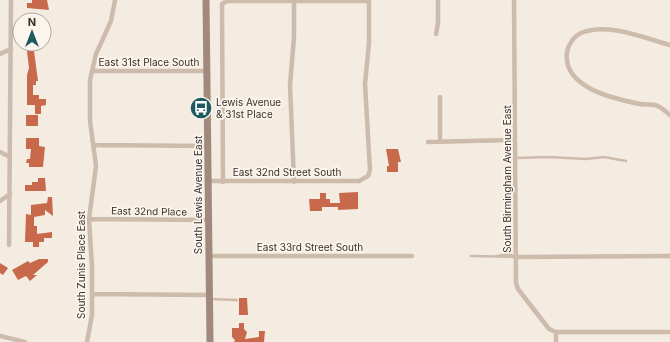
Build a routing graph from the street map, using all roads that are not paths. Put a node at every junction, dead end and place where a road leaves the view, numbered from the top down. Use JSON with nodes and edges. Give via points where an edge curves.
{"nodes":[{"id":1,"x":12,"y":0,"type":"edge"},
{"id":2,"x":115,"y":0,"type":"edge"},
{"id":3,"x":206,"y":0,"type":"edge"},
{"id":4,"x":369,"y":0,"type":"edge"},
{"id":5,"x":438,"y":0,"type":"edge"},
{"id":6,"x":514,"y":0,"type":"edge"},
{"id":7,"x":294,"y":1,"type":"junction"},
{"id":8,"x":436,"y":34,"type":"dead end"},
{"id":9,"x":670,"y":45,"type":"edge"},
{"id":10,"x":11,"y":49,"type":"junction"},
{"id":11,"x":0,"y":54,"type":"edge"},
{"id":12,"x":92,"y":71,"type":"junction"},
{"id":13,"x":207,"y":71,"type":"junction"},
{"id":14,"x":440,"y":97,"type":"dead end"},
{"id":15,"x":670,"y":115,"type":"edge"},
{"id":16,"x":516,"y":140,"type":"junction"},
{"id":17,"x":440,"y":141,"type":"junction"},
{"id":18,"x":428,"y":142,"type":"dead end"},
{"id":19,"x":94,"y":145,"type":"junction"},
{"id":20,"x":208,"y":146,"type":"junction"},
{"id":21,"x":0,"y":152,"type":"edge"},
{"id":22,"x":10,"y":157,"type":"junction"},
{"id":23,"x":515,"y":158,"type":"junction"},
{"id":24,"x":626,"y":160,"type":"dead end"},
{"id":25,"x":208,"y":182,"type":"junction"},
{"id":26,"x":223,"y":182,"type":"junction"},
{"id":27,"x":294,"y":182,"type":"junction"},
{"id":28,"x":10,"y":194,"type":"junction"},
{"id":29,"x":0,"y":201,"type":"edge"},
{"id":30,"x":89,"y":219,"type":"junction"},
{"id":31,"x":208,"y":220,"type":"junction"},
{"id":32,"x":9,"y":245,"type":"dead end"},
{"id":33,"x":209,"y":256,"type":"junction"},
{"id":34,"x":412,"y":256,"type":"dead end"},
{"id":35,"x":471,"y":256,"type":"dead end"},
{"id":36,"x":670,"y":256,"type":"edge"},
{"id":37,"x":516,"y":257,"type":"junction"},
{"id":38,"x":92,"y":294,"type":"junction"},
{"id":39,"x":210,"y":297,"type":"junction"},
{"id":40,"x":237,"y":300,"type":"dead end"},
{"id":41,"x":556,"y":332,"type":"junction"},
{"id":42,"x":670,"y":332,"type":"edge"},
{"id":43,"x":0,"y":336,"type":"edge"},
{"id":44,"x":25,"y":342,"type":"edge"},
{"id":45,"x":87,"y":342,"type":"edge"},
{"id":46,"x":210,"y":342,"type":"edge"},
{"id":47,"x":556,"y":342,"type":"edge"}],
"edges":[{"from":1,"to":10,"type":"street"},
{"from":2,"to":12,"type":"street","name":"South Zunis Place East","via":[[111,21],[96,54]]},
{"from":3,"to":13,"type":"main road","name":"South Lewis Avenue East"},
{"from":4,"to":7,"type":"street"},
{"from":4,"to":27,"type":"street","name":"East 32nd Street South","via":[[369,43],[365,84],[370,170],[365,179],[359,181]]},
{"from":5,"to":8,"type":"street"},
{"from":6,"to":16,"type":"street","name":"South Birmingham Avenue East"},
{"from":7,"to":26,"type":"street","via":[[227,1],[222,4]]},
{"from":7,"to":27,"type":"street","via":[[290,85]]},
{"from":9,"to":15,"type":"street","via":[[621,31],[592,30],[579,33],[575,37],[568,48],[567,58],[570,69],[587,87],[609,98],[655,105]]},
{"from":10,"to":11,"type":"street"},
{"from":10,"to":22,"type":"street"},
{"from":12,"to":13,"type":"street","name":"East 31st Place South"},
{"from":12,"to":19,"type":"street","name":"South Zunis Place East","via":[[89,106]]},
{"from":13,"to":20,"type":"main road","name":"South Lewis Avenue East"},
{"from":14,"to":17,"type":"street"},
{"from":16,"to":17,"type":"street"},
{"from":16,"to":23,"type":"street","name":"South Birmingham Avenue East"},
{"from":17,"to":18,"type":"street"},
{"from":19,"to":20,"type":"street"},
{"from":19,"to":30,"type":"street","name":"South Zunis Place East","via":[[96,177]]},
{"from":20,"to":25,"type":"main road","name":"South Lewis Avenue East"},
{"from":21,"to":22,"type":"street"},
{"from":22,"to":28,"type":"street"},
{"from":23,"to":24,"type":"lane","via":[[604,157]]},
{"from":23,"to":37,"type":"street","name":"South Birmingham Avenue East"},
{"from":25,"to":26,"type":"street","name":"East 32nd Street South"},
{"from":25,"to":31,"type":"main road","name":"South Lewis Avenue East"},
{"from":26,"to":27,"type":"street","name":"East 32nd Street South"},
{"from":28,"to":29,"type":"street"},
{"from":28,"to":32,"type":"street"},
{"from":30,"to":31,"type":"street","name":"East 32nd Place"},
{"from":30,"to":38,"type":"street","name":"South Zunis Place East"},
{"from":31,"to":33,"type":"main road","name":"South Lewis Avenue East"},
{"from":33,"to":34,"type":"street","name":"East 33rd Street South"},
{"from":33,"to":39,"type":"main road","name":"South Lewis Avenue East"},
{"from":35,"to":37,"type":"lane","via":[[508,254]]},
{"from":36,"to":37,"type":"street"},
{"from":37,"to":41,"type":"street","name":"South Birmingham Avenue East","via":[[518,289],[549,329]]},
{"from":38,"to":39,"type":"street"},
{"from":38,"to":45,"type":"street","name":"South Zunis Place East","via":[[92,315]]},
{"from":39,"to":40,"type":"lane"},
{"from":39,"to":46,"type":"main road","name":"South Lewis Avenue East"},
{"from":41,"to":42,"type":"street"},
{"from":41,"to":47,"type":"street"},
{"from":43,"to":44,"type":"street"}]}
